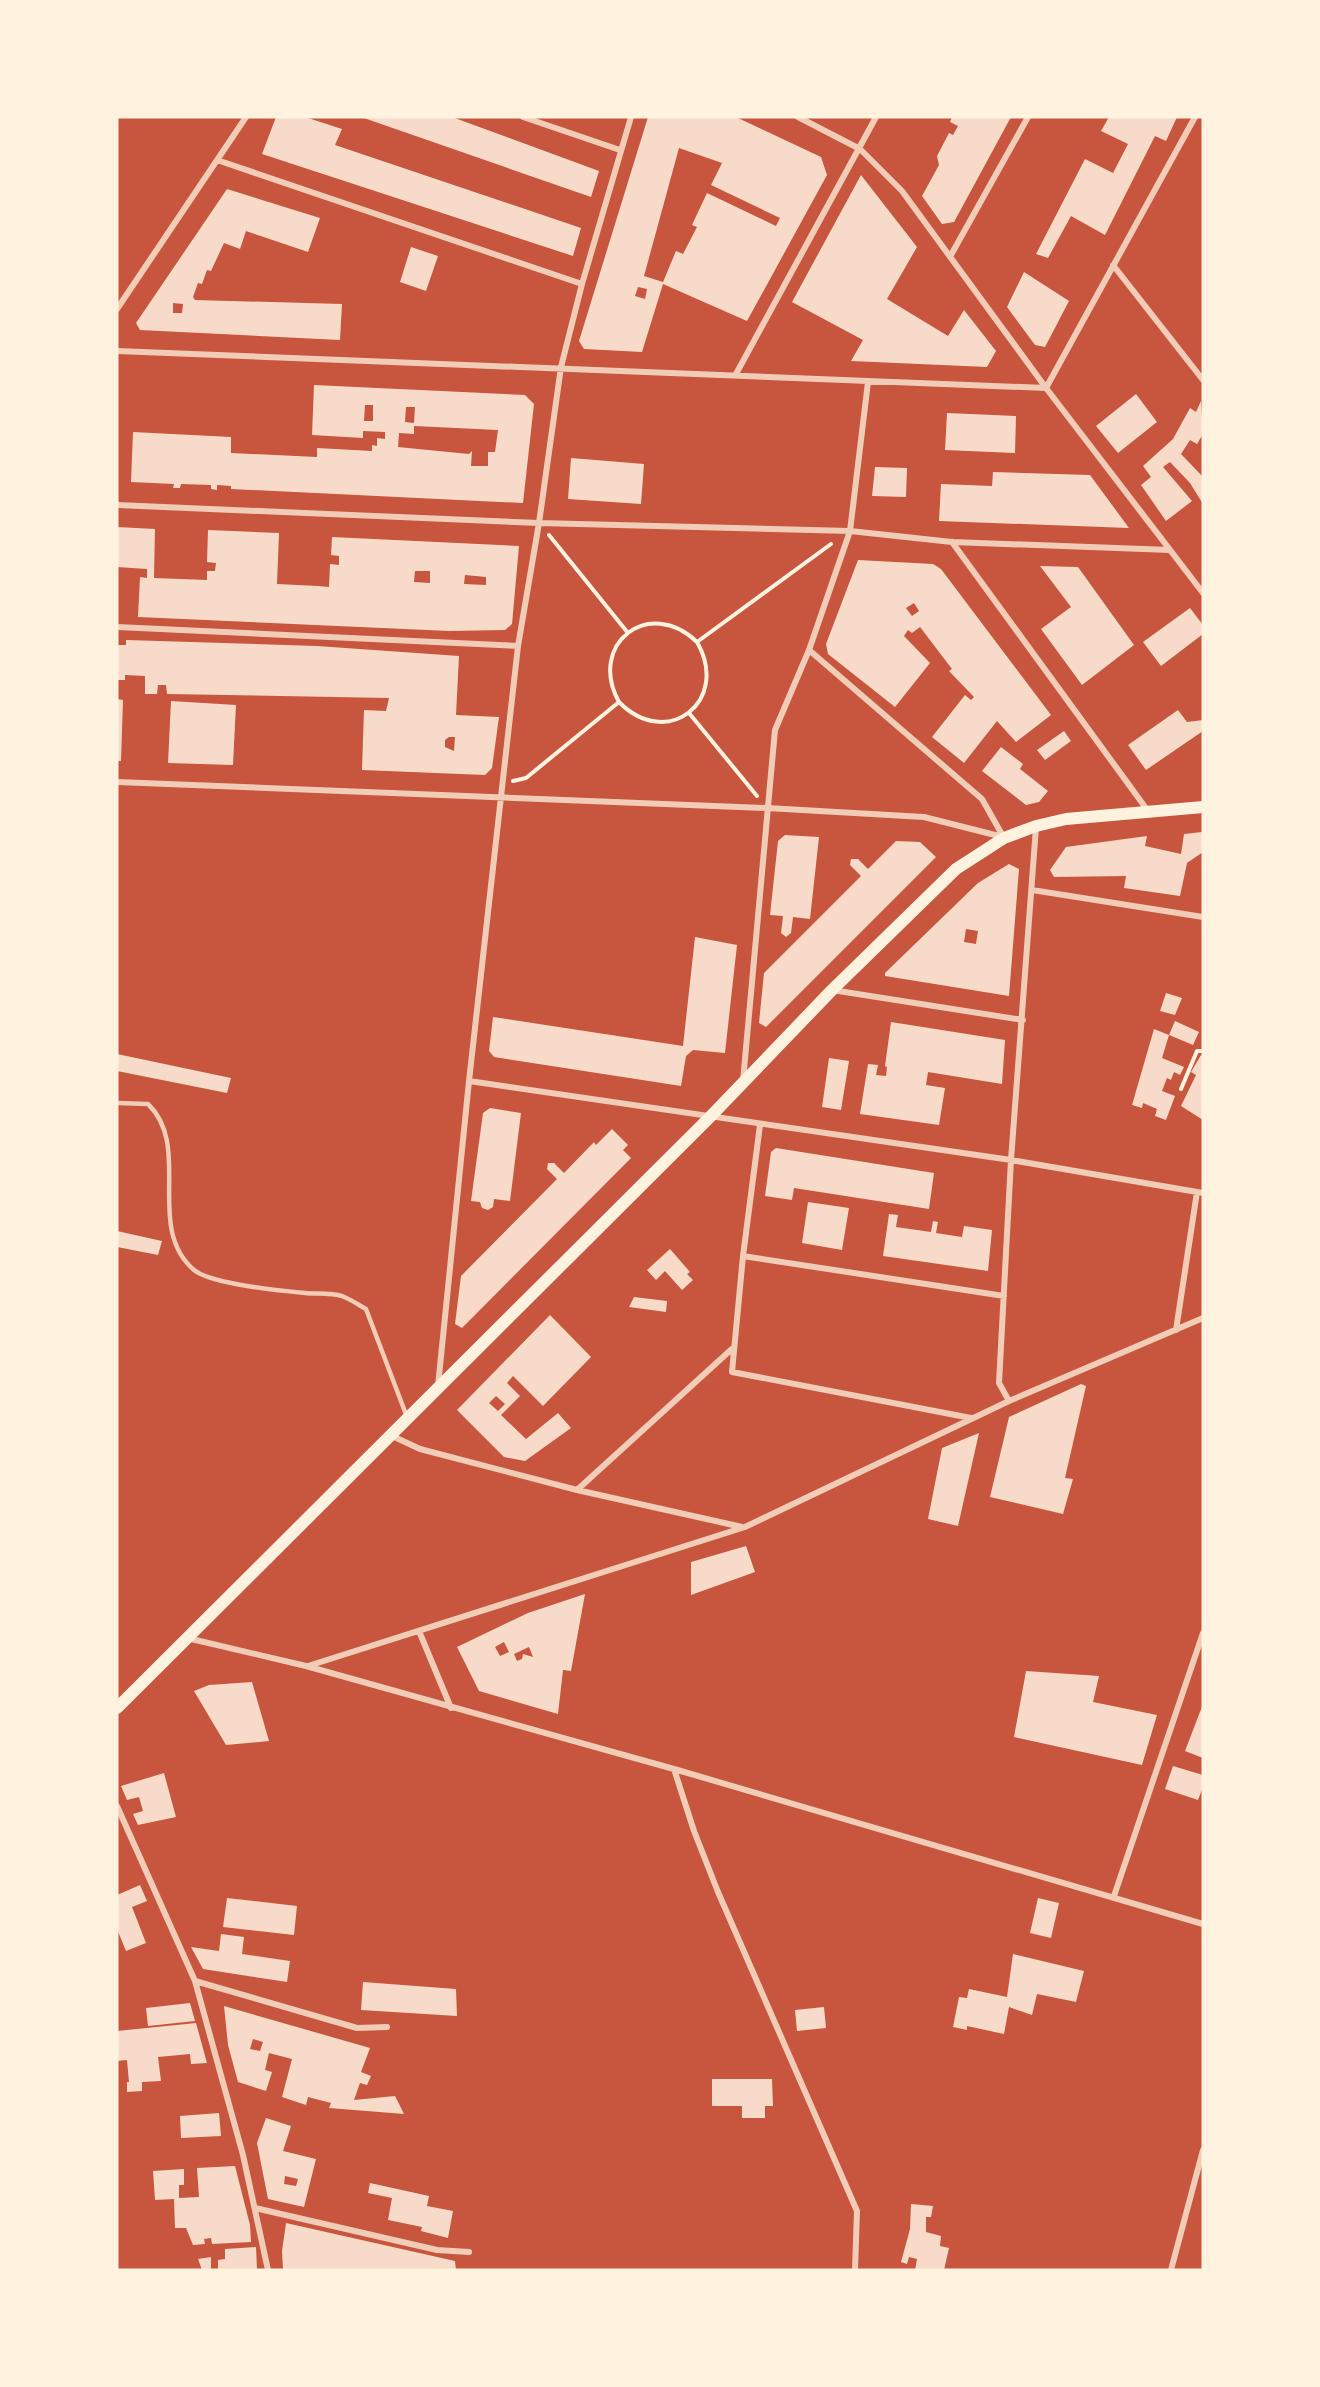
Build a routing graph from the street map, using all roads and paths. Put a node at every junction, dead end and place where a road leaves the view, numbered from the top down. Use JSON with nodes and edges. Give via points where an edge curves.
{"nodes":[{"id":1,"x":246,"y":117,"type":"edge"},
{"id":2,"x":524,"y":117,"type":"edge"},
{"id":3,"x":631,"y":117,"type":"edge"},
{"id":4,"x":798,"y":117,"type":"edge"},
{"id":5,"x":876,"y":117,"type":"edge"},
{"id":6,"x":1028,"y":117,"type":"edge"},
{"id":7,"x":1195,"y":117,"type":"edge"},
{"id":8,"x":860,"y":149,"type":"junction"},
{"id":9,"x":620,"y":150,"type":"junction"},
{"id":10,"x":217,"y":160,"type":"junction"},
{"id":11,"x":951,"y":255,"type":"junction"},
{"id":12,"x":1113,"y":265,"type":"junction"},
{"id":13,"x":582,"y":284,"type":"junction"},
{"id":14,"x":117,"y":309,"type":"edge"},
{"id":15,"x":117,"y":351,"type":"edge"},
{"id":16,"x":561,"y":367,"type":"junction"},
{"id":17,"x":736,"y":374,"type":"junction"},
{"id":18,"x":1203,"y":380,"type":"edge"},
{"id":19,"x":868,"y":382,"type":"junction"},
{"id":20,"x":1046,"y":388,"type":"junction"},
{"id":21,"x":117,"y":505,"type":"edge"},
{"id":22,"x":539,"y":523,"type":"junction"},
{"id":23,"x":850,"y":531,"type":"junction"},
{"id":24,"x":952,"y":542,"type":"junction"},
{"id":25,"x":1170,"y":550,"type":"junction"},
{"id":26,"x":1203,"y":593,"type":"edge"},
{"id":27,"x":117,"y":627,"type":"edge"},
{"id":28,"x":628,"y":633,"type":"junction"},
{"id":29,"x":697,"y":642,"type":"junction"},
{"id":30,"x":518,"y":646,"type":"junction"},
{"id":31,"x":809,"y":651,"type":"junction"},
{"id":32,"x":620,"y":702,"type":"junction"},
{"id":33,"x":689,"y":713,"type":"junction"},
{"id":34,"x":117,"y":782,"type":"edge"},
{"id":35,"x":504,"y":783,"type":"junction"},
{"id":36,"x":501,"y":797,"type":"junction"},
{"id":37,"x":1203,"y":807,"type":"edge"},
{"id":38,"x":766,"y":808,"type":"junction"},
{"id":39,"x":1149,"y":812,"type":"junction"},
{"id":40,"x":1036,"y":826,"type":"junction"},
{"id":41,"x":1004,"y":838,"type":"junction"},
{"id":42,"x":1032,"y":890,"type":"junction"},
{"id":43,"x":1203,"y":917,"type":"edge"},
{"id":44,"x":831,"y":990,"type":"junction"},
{"id":45,"x":1023,"y":1020,"type":"junction"},
{"id":46,"x":1203,"y":1051,"type":"edge"},
{"id":47,"x":469,"y":1081,"type":"junction"},
{"id":48,"x":743,"y":1082,"type":"junction"},
{"id":49,"x":1181,"y":1089,"type":"dead end"},
{"id":50,"x":117,"y":1103,"type":"edge"},
{"id":51,"x":710,"y":1117,"type":"junction"},
{"id":52,"x":760,"y":1125,"type":"junction"},
{"id":53,"x":1011,"y":1160,"type":"junction"},
{"id":54,"x":1200,"y":1193,"type":"edge"},
{"id":55,"x":743,"y":1256,"type":"junction"},
{"id":56,"x":1004,"y":1296,"type":"junction"},
{"id":57,"x":1203,"y":1318,"type":"edge"},
{"id":58,"x":1176,"y":1330,"type":"junction"},
{"id":59,"x":735,"y":1346,"type":"junction"},
{"id":60,"x":438,"y":1386,"type":"junction"},
{"id":61,"x":1009,"y":1401,"type":"junction"},
{"id":62,"x":407,"y":1417,"type":"junction"},
{"id":63,"x":972,"y":1418,"type":"junction"},
{"id":64,"x":389,"y":1434,"type":"junction"},
{"id":65,"x":577,"y":1490,"type":"junction"},
{"id":66,"x":745,"y":1527,"type":"junction"},
{"id":67,"x":419,"y":1631,"type":"junction"},
{"id":68,"x":1203,"y":1633,"type":"edge"},
{"id":69,"x":186,"y":1637,"type":"junction"},
{"id":70,"x":306,"y":1666,"type":"junction"},
{"id":71,"x":117,"y":1708,"type":"edge"},
{"id":72,"x":451,"y":1708,"type":"junction"},
{"id":73,"x":674,"y":1769,"type":"junction"},
{"id":74,"x":117,"y":1806,"type":"edge"},
{"id":75,"x":1114,"y":1896,"type":"junction"},
{"id":76,"x":1203,"y":1924,"type":"edge"},
{"id":77,"x":195,"y":1981,"type":"junction"},
{"id":78,"x":387,"y":2028,"type":"dead end"},
{"id":79,"x":1203,"y":2150,"type":"edge"},
{"id":80,"x":255,"y":2208,"type":"junction"},
{"id":81,"x":469,"y":2252,"type":"dead end"},
{"id":82,"x":268,"y":2270,"type":"edge"},
{"id":83,"x":855,"y":2270,"type":"edge"},
{"id":84,"x":1171,"y":2270,"type":"edge"}],
"edges":[{"from":1,"to":10,"type":"street"},
{"from":2,"to":9,"type":"street"},
{"from":3,"to":9,"type":"street"},
{"from":4,"to":8,"type":"street"},
{"from":5,"to":8,"type":"street"},
{"from":6,"to":11,"type":"street"},
{"from":7,"to":12,"type":"street"},
{"from":8,"to":11,"type":"street","via":[[902,191]]},
{"from":8,"to":17,"type":"street"},
{"from":9,"to":13,"type":"street"},
{"from":10,"to":13,"type":"street"},
{"from":10,"to":14,"type":"street"},
{"from":11,"to":20,"type":"street"},
{"from":12,"to":18,"type":"street"},
{"from":12,"to":20,"type":"street"},
{"from":13,"to":16,"type":"street"},
{"from":15,"to":16,"type":"street"},
{"from":16,"to":17,"type":"street"},
{"from":16,"to":22,"type":"street"},
{"from":17,"to":19,"type":"street"},
{"from":19,"to":20,"type":"street"},
{"from":19,"to":23,"type":"street"},
{"from":20,"to":25,"type":"street"},
{"from":21,"to":22,"type":"street"},
{"from":22,"to":23,"type":"street"},
{"from":22,"to":28,"type":"path"},
{"from":22,"to":30,"type":"street"},
{"from":23,"to":24,"type":"street"},
{"from":23,"to":29,"type":"path"},
{"from":23,"to":31,"type":"street"},
{"from":24,"to":25,"type":"street"},
{"from":24,"to":39,"type":"street"},
{"from":25,"to":26,"type":"street"},
{"from":27,"to":30,"type":"street"},
{"from":28,"to":29,"type":"path","via":[[657,623],[672,625]]},
{"from":28,"to":32,"type":"path","via":[[617,644],[609,674]]},
{"from":29,"to":33,"type":"path","via":[[708,672],[700,701]]},
{"from":30,"to":35,"type":"street"},
{"from":31,"to":38,"type":"street","via":[[775,730]]},
{"from":31,"to":41,"type":"street","via":[[982,799]]},
{"from":32,"to":33,"type":"path","via":[[637,717],[660,723]]},
{"from":32,"to":35,"type":"path","via":[[526,778]]},
{"from":33,"to":38,"type":"path"},
{"from":34,"to":36,"type":"street"},
{"from":35,"to":36,"type":"street"},
{"from":36,"to":38,"type":"street"},
{"from":36,"to":47,"type":"street"},
{"from":37,"to":39,"type":"main road"},
{"from":38,"to":41,"type":"street","via":[[924,818]]},
{"from":38,"to":48,"type":"street"},
{"from":39,"to":40,"type":"main road","via":[[1066,819]]},
{"from":40,"to":41,"type":"main road"},
{"from":40,"to":42,"type":"street"},
{"from":41,"to":44,"type":"main road","via":[[956,869]]},
{"from":42,"to":43,"type":"street"},
{"from":42,"to":45,"type":"street"},
{"from":44,"to":45,"type":"street"},
{"from":44,"to":48,"type":"main road"},
{"from":45,"to":53,"type":"street"},
{"from":46,"to":49,"type":"path","via":[[1197,1051]]},
{"from":47,"to":51,"type":"street"},
{"from":47,"to":60,"type":"street"},
{"from":48,"to":51,"type":"main road"},
{"from":50,"to":62,"type":"lane","via":[[148,1104],[158,1113],[166,1135],[170,1224],[180,1251],[195,1270],[216,1280],[342,1296],[366,1309]]},
{"from":51,"to":52,"type":"street"},
{"from":51,"to":60,"type":"main road"},
{"from":52,"to":53,"type":"street"},
{"from":52,"to":55,"type":"street"},
{"from":53,"to":54,"type":"street"},
{"from":53,"to":56,"type":"street"},
{"from":54,"to":58,"type":"street"},
{"from":55,"to":56,"type":"street"},
{"from":55,"to":59,"type":"street"},
{"from":56,"to":61,"type":"street","via":[[999,1383]]},
{"from":57,"to":58,"type":"street"},
{"from":58,"to":61,"type":"street"},
{"from":59,"to":63,"type":"street","via":[[732,1372]]},
{"from":59,"to":65,"type":"street"},
{"from":60,"to":62,"type":"main road"},
{"from":61,"to":63,"type":"street"},
{"from":62,"to":64,"type":"main road"},
{"from":63,"to":66,"type":"street"},
{"from":64,"to":65,"type":"street","via":[[420,1449]]},
{"from":64,"to":69,"type":"main road"},
{"from":65,"to":66,"type":"street"},
{"from":66,"to":67,"type":"street"},
{"from":67,"to":70,"type":"street"},
{"from":67,"to":72,"type":"street"},
{"from":68,"to":75,"type":"street"},
{"from":69,"to":70,"type":"street"},
{"from":69,"to":71,"type":"main road"},
{"from":70,"to":72,"type":"street"},
{"from":72,"to":73,"type":"street"},
{"from":73,"to":75,"type":"street"},
{"from":73,"to":83,"type":"street","via":[[718,1892],[857,2211]]},
{"from":74,"to":77,"type":"street"},
{"from":75,"to":76,"type":"street"},
{"from":77,"to":78,"type":"street","via":[[357,2028]]},
{"from":77,"to":80,"type":"street"},
{"from":79,"to":84,"type":"street"},
{"from":80,"to":81,"type":"street","via":[[437,2250]]},
{"from":80,"to":82,"type":"street"}]}
